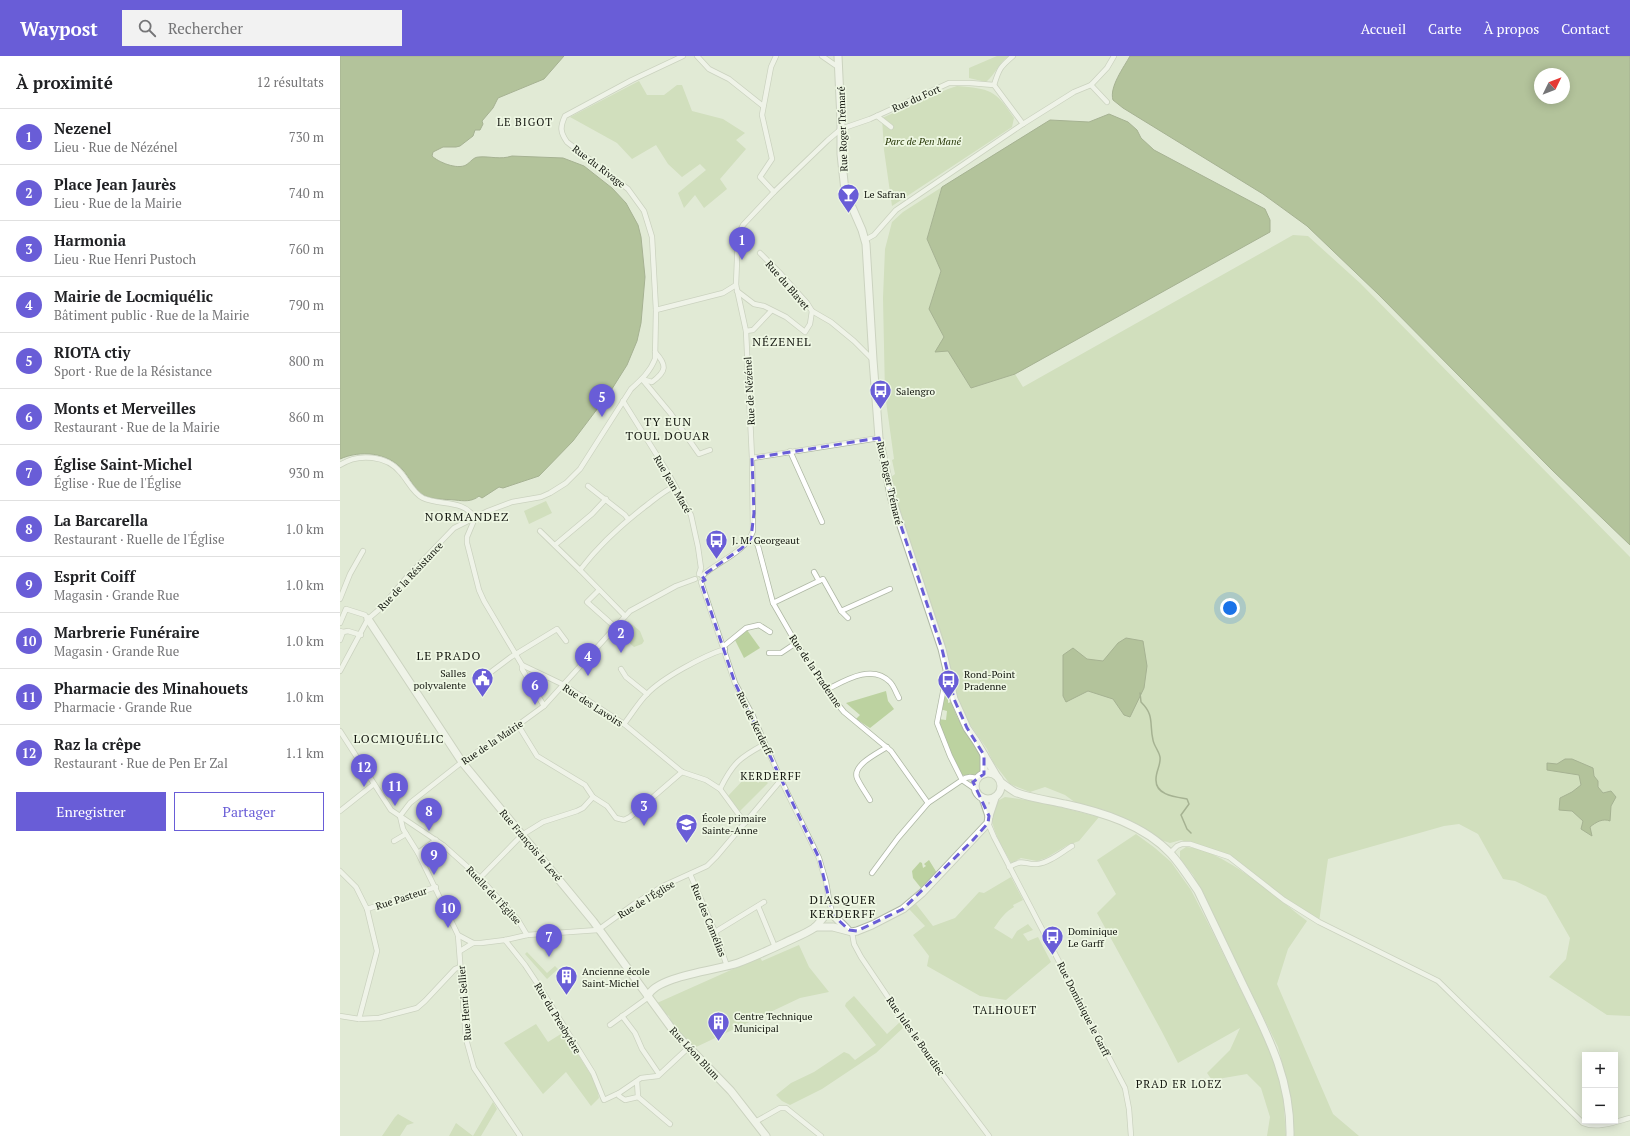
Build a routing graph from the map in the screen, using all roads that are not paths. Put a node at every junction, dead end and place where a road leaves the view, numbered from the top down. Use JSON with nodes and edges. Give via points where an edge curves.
{"nodes":[{"id":1,"x":683,"y":56,"type":"edge"},
{"id":2,"x":697,"y":56,"type":"edge"},
{"id":3,"x":776,"y":56,"type":"edge"},
{"id":4,"x":822,"y":56,"type":"edge"},
{"id":5,"x":838,"y":56,"type":"edge"},
{"id":6,"x":1013,"y":56,"type":"edge"},
{"id":7,"x":1114,"y":56,"type":"edge"},
{"id":8,"x":839,"y":66,"type":"junction"},
{"id":9,"x":994,"y":85,"type":"junction"},
{"id":10,"x":1091,"y":85,"type":"junction"},
{"id":11,"x":1107,"y":102,"type":"dead end"},
{"id":12,"x":763,"y":106,"type":"junction"},
{"id":13,"x":877,"y":116,"type":"junction"},
{"id":14,"x":1022,"y":124,"type":"junction"},
{"id":15,"x":891,"y":127,"type":"dead end"},
{"id":16,"x":841,"y":129,"type":"junction"},
{"id":17,"x":774,"y":192,"type":"junction"},
{"id":18,"x":865,"y":240,"type":"junction"},
{"id":19,"x":760,"y":253,"type":"dead end"},
{"id":20,"x":737,"y":288,"type":"junction"},
{"id":21,"x":656,"y":310,"type":"junction"},
{"id":22,"x":771,"y":311,"type":"junction"},
{"id":23,"x":812,"y":312,"type":"junction"},
{"id":24,"x":746,"y":331,"type":"junction"},
{"id":25,"x":654,"y":351,"type":"junction"},
{"id":26,"x":873,"y":360,"type":"junction"},
{"id":27,"x":642,"y":379,"type":"junction"},
{"id":28,"x":623,"y":401,"type":"junction"},
{"id":29,"x":880,"y":438,"type":"junction"},
{"id":30,"x":710,"y":450,"type":"dead end"},
{"id":31,"x":790,"y":451,"type":"junction"},
{"id":32,"x":752,"y":458,"type":"junction"},
{"id":33,"x":340,"y":465,"type":"edge"},
{"id":34,"x":588,"y":486,"type":"dead end"},
{"id":35,"x":675,"y":486,"type":"junction"},
{"id":36,"x":606,"y":499,"type":"junction"},
{"id":37,"x":475,"y":518,"type":"junction"},
{"id":38,"x":628,"y":519,"type":"junction"},
{"id":39,"x":822,"y":522,"type":"dead end"},
{"id":40,"x":540,"y":531,"type":"dead end"},
{"id":41,"x":750,"y":538,"type":"junction"},
{"id":42,"x":554,"y":545,"type":"junction"},
{"id":43,"x":363,"y":551,"type":"dead end"},
{"id":44,"x":580,"y":570,"type":"junction"},
{"id":45,"x":814,"y":572,"type":"dead end"},
{"id":46,"x":701,"y":575,"type":"junction"},
{"id":47,"x":695,"y":579,"type":"junction"},
{"id":48,"x":819,"y":581,"type":"junction"},
{"id":49,"x":701,"y":582,"type":"junction"},
{"id":50,"x":890,"y":589,"type":"dead end"},
{"id":51,"x":599,"y":590,"type":"junction"},
{"id":52,"x":340,"y":599,"type":"edge"},
{"id":53,"x":773,"y":603,"type":"junction"},
{"id":54,"x":841,"y":611,"type":"junction"},
{"id":55,"x":624,"y":616,"type":"junction"},
{"id":56,"x":848,"y":618,"type":"dead end"},
{"id":57,"x":368,"y":619,"type":"junction"},
{"id":58,"x":340,"y":623,"type":"edge"},
{"id":59,"x":615,"y":627,"type":"junction"},
{"id":60,"x":342,"y":632,"type":"edge"},
{"id":61,"x":770,"y":632,"type":"dead end"},
{"id":62,"x":361,"y":635,"type":"junction"},
{"id":63,"x":340,"y":640,"type":"edge"},
{"id":64,"x":566,"y":641,"type":"dead end"},
{"id":65,"x":796,"y":643,"type":"junction"},
{"id":66,"x":724,"y":648,"type":"junction"},
{"id":67,"x":769,"y":653,"type":"dead end"},
{"id":68,"x":516,"y":655,"type":"junction"},
{"id":69,"x":342,"y":664,"type":"edge"},
{"id":70,"x":522,"y":667,"type":"junction"},
{"id":71,"x":621,"y":669,"type":"dead end"},
{"id":72,"x":340,"y":671,"type":"edge"},
{"id":73,"x":487,"y":674,"type":"dead end"},
{"id":74,"x":564,"y":685,"type":"junction"},
{"id":75,"x":944,"y":687,"type":"dead end"},
{"id":76,"x":826,"y":690,"type":"junction"},
{"id":77,"x":647,"y":694,"type":"junction"},
{"id":78,"x":899,"y":698,"type":"dead end"},
{"id":79,"x":544,"y":706,"type":"junction"},
{"id":80,"x":624,"y":724,"type":"junction"},
{"id":81,"x":518,"y":725,"type":"junction"},
{"id":82,"x":340,"y":731,"type":"edge"},
{"id":83,"x":765,"y":744,"type":"junction"},
{"id":84,"x":887,"y":747,"type":"junction"},
{"id":85,"x":984,"y":755,"type":"junction"},
{"id":86,"x":462,"y":762,"type":"junction"},
{"id":87,"x":682,"y":772,"type":"junction"},
{"id":88,"x":996,"y":775,"type":"junction"},
{"id":89,"x":981,"y":776,"type":"junction"},
{"id":90,"x":781,"y":780,"type":"junction"},
{"id":91,"x":962,"y":780,"type":"junction"},
{"id":92,"x":1002,"y":783,"type":"junction"},
{"id":93,"x":374,"y":784,"type":"junction"},
{"id":94,"x":720,"y":789,"type":"junction"},
{"id":95,"x":975,"y":789,"type":"junction"},
{"id":96,"x":1016,"y":792,"type":"junction"},
{"id":97,"x":593,"y":796,"type":"junction"},
{"id":98,"x":997,"y":796,"type":"junction"},
{"id":99,"x":983,"y":798,"type":"junction"},
{"id":100,"x":870,"y":800,"type":"dead end"},
{"id":101,"x":928,"y":803,"type":"junction"},
{"id":102,"x":340,"y":811,"type":"edge"},
{"id":103,"x":400,"y":816,"type":"junction"},
{"id":104,"x":988,"y":819,"type":"junction"},
{"id":105,"x":745,"y":823,"type":"junction"},
{"id":106,"x":406,"y":834,"type":"junction"},
{"id":107,"x":522,"y":835,"type":"junction"},
{"id":108,"x":436,"y":840,"type":"junction"},
{"id":109,"x":394,"y":841,"type":"dead end"},
{"id":110,"x":1072,"y":846,"type":"dead end"},
{"id":111,"x":418,"y":853,"type":"junction"},
{"id":112,"x":1170,"y":853,"type":"junction"},
{"id":113,"x":1009,"y":867,"type":"junction"},
{"id":114,"x":340,"y":871,"type":"edge"},
{"id":115,"x":872,"y":873,"type":"dead end"},
{"id":116,"x":690,"y":874,"type":"junction"},
{"id":117,"x":480,"y":878,"type":"junction"},
{"id":118,"x":436,"y":887,"type":"junction"},
{"id":119,"x":764,"y":902,"type":"dead end"},
{"id":120,"x":758,"y":906,"type":"junction"},
{"id":121,"x":367,"y":909,"type":"junction"},
{"id":122,"x":830,"y":917,"type":"junction"},
{"id":123,"x":815,"y":927,"type":"junction"},
{"id":124,"x":825,"y":927,"type":"junction"},
{"id":125,"x":833,"y":927,"type":"junction"},
{"id":126,"x":600,"y":929,"type":"junction"},
{"id":127,"x":850,"y":931,"type":"junction"},
{"id":128,"x":715,"y":932,"type":"junction"},
{"id":129,"x":458,"y":935,"type":"junction"},
{"id":130,"x":527,"y":935,"type":"junction"},
{"id":131,"x":505,"y":940,"type":"junction"},
{"id":132,"x":473,"y":943,"type":"junction"},
{"id":133,"x":775,"y":947,"type":"junction"},
{"id":134,"x":460,"y":951,"type":"junction"},
{"id":135,"x":727,"y":966,"type":"junction"},
{"id":136,"x":460,"y":967,"type":"junction"},
{"id":137,"x":648,"y":996,"type":"junction"},
{"id":138,"x":340,"y":1016,"type":"edge"},
{"id":139,"x":622,"y":1016,"type":"junction"},
{"id":140,"x":359,"y":1019,"type":"junction"},
{"id":141,"x":610,"y":1025,"type":"dead end"},
{"id":142,"x":688,"y":1048,"type":"junction"},
{"id":143,"x":659,"y":1074,"type":"junction"},
{"id":144,"x":636,"y":1081,"type":"junction"},
{"id":145,"x":619,"y":1093,"type":"junction"},
{"id":146,"x":638,"y":1097,"type":"junction"},
{"id":147,"x":1630,"y":1118,"type":"edge"},
{"id":148,"x":755,"y":1122,"type":"junction"},
{"id":149,"x":670,"y":1124,"type":"dead end"},
{"id":150,"x":520,"y":1136,"type":"edge"},
{"id":151,"x":766,"y":1136,"type":"edge"},
{"id":152,"x":821,"y":1136,"type":"edge"},
{"id":153,"x":989,"y":1136,"type":"edge"},
{"id":154,"x":1131,"y":1136,"type":"edge"},
{"id":155,"x":1290,"y":1136,"type":"edge"}],
"edges":[{"from":1,"to":21,"type":"street","name":"Rue du Rivage","via":[[565,116],[561,125],[561,134],[567,142],[628,189],[644,211],[652,236]]},
{"from":2,"to":12,"type":"street","via":[[709,69],[730,79]]},
{"from":3,"to":12,"type":"street"},
{"from":4,"to":8,"type":"street"},
{"from":5,"to":8,"type":"street","name":"Rue Roger Trémaré"},
{"from":6,"to":9,"type":"street","via":[[1003,63]]},
{"from":7,"to":10,"type":"street"},
{"from":8,"to":16,"type":"street","name":"Rue Roger Trémaré"},
{"from":9,"to":13,"type":"street","name":"Rue du Fort","via":[[949,83]]},
{"from":9,"to":14,"type":"street"},
{"from":10,"to":11,"type":"street"},
{"from":10,"to":14,"type":"street","via":[[1074,92]]},
{"from":12,"to":17,"type":"street","via":[[762,115],[772,159],[760,177]]},
{"from":13,"to":15,"type":"street"},
{"from":13,"to":16,"type":"street","name":"Rue du Fort"},
{"from":14,"to":18,"type":"street","via":[[896,210],[874,235]]},
{"from":16,"to":17,"type":"street","name":"Rue de Nézénel"},
{"from":16,"to":18,"type":"street","name":"Rue Roger Trémaré","via":[[845,191]]},
{"from":17,"to":20,"type":"street","name":"Rue de Nézénel","via":[[743,225],[738,235]]},
{"from":18,"to":26,"type":"street","name":"Rue Roger Trémaré"},
{"from":19,"to":23,"type":"street","name":"Rue du Blavet","via":[[807,303]]},
{"from":20,"to":21,"type":"street"},
{"from":20,"to":22,"type":"street","via":[[754,304]]},
{"from":20,"to":24,"type":"street","name":"Rue de Nézénel"},
{"from":21,"to":25,"type":"street","name":"Rue du Rivage"},
{"from":22,"to":23,"type":"street","via":[[786,317],[805,332],[810,324]]},
{"from":22,"to":24,"type":"street","via":[[753,330]]},
{"from":23,"to":26,"type":"street","name":"Rue du Blavet","via":[[831,322]]},
{"from":24,"to":32,"type":"street","name":"Rue de Nézénel"},
{"from":25,"to":27,"type":"street","name":"Rue du Rivage","via":[[652,368]]},
{"from":25,"to":27,"type":"street","via":[[663,361],[662,374],[652,382]]},
{"from":26,"to":29,"type":"street","name":"Rue Roger Trémaré"},
{"from":27,"to":28,"type":"street"},
{"from":27,"to":30,"type":"street","via":[[662,402],[699,454]]},
{"from":28,"to":35,"type":"street","name":"Rue Jean Macé"},
{"from":28,"to":37,"type":"street","name":"Rue de la Résistance","via":[[580,469],[566,483],[545,495],[512,502]]},
{"from":29,"to":31,"type":"street"},
{"from":29,"to":85,"type":"street","name":"Rue Roger Trémaré","via":[[892,499],[942,649],[954,699],[967,728]]},
{"from":31,"to":32,"type":"street"},
{"from":31,"to":39,"type":"street"},
{"from":32,"to":41,"type":"street","name":"Rue de Nézénel","via":[[754,513]]},
{"from":33,"to":37,"type":"street","via":[[354,458],[376,458],[400,471],[420,496],[429,501],[465,508]]},
{"from":34,"to":36,"type":"street"},
{"from":35,"to":38,"type":"street"},
{"from":35,"to":46,"type":"street","name":"Rue Jean Macé","via":[[691,514]]},
{"from":36,"to":38,"type":"street"},
{"from":36,"to":42,"type":"street"},
{"from":37,"to":57,"type":"street","name":"Rue de la Résistance","via":[[454,528]]},
{"from":37,"to":68,"type":"street","via":[[467,543],[479,590]]},
{"from":38,"to":44,"type":"street","via":[[591,555]]},
{"from":40,"to":42,"type":"street"},
{"from":41,"to":46,"type":"street","via":[[742,548]]},
{"from":41,"to":53,"type":"street","name":"Rue de la Pradenne","via":[[758,546]]},
{"from":42,"to":44,"type":"street"},
{"from":43,"to":52,"type":"street"},
{"from":44,"to":51,"type":"street"},
{"from":45,"to":48,"type":"street"},
{"from":46,"to":47,"type":"street"},
{"from":46,"to":49,"type":"street"},
{"from":47,"to":49,"type":"street"},
{"from":47,"to":55,"type":"street","name":"Rue de la Mairie","via":[[673,587]]},
{"from":48,"to":53,"type":"street"},
{"from":48,"to":54,"type":"street","via":[[823,579]]},
{"from":49,"to":66,"type":"street","name":"Rue de Kerderff"},
{"from":50,"to":54,"type":"street"},
{"from":51,"to":55,"type":"street"},
{"from":51,"to":59,"type":"street","via":[[587,602]]},
{"from":53,"to":65,"type":"street","name":"Rue de la Pradenne"},
{"from":54,"to":56,"type":"street"},
{"from":55,"to":59,"type":"street","name":"Rue de la Mairie"},
{"from":57,"to":58,"type":"street","via":[[365,615],[346,609]]},
{"from":57,"to":62,"type":"street","name":"Rue de la Résistance"},
{"from":57,"to":86,"type":"street","name":"Rue François le Levé"},
{"from":59,"to":74,"type":"street","name":"Rue de la Mairie"},
{"from":60,"to":62,"type":"street"},
{"from":60,"to":63,"type":"street"},
{"from":61,"to":66,"type":"street","via":[[759,625],[746,628]]},
{"from":62,"to":69,"type":"street","name":"Rue de la Résistance"},
{"from":64,"to":68,"type":"street","via":[[557,629]]},
{"from":65,"to":67,"type":"street","via":[[781,653]]},
{"from":65,"to":76,"type":"street","name":"Rue de la Pradenne"},
{"from":66,"to":77,"type":"street","via":[[663,680]]},
{"from":66,"to":83,"type":"street","name":"Rue de Kerderff","via":[[735,683]]},
{"from":68,"to":70,"type":"street"},
{"from":68,"to":73,"type":"street"},
{"from":69,"to":72,"type":"street","name":"Rue de la Résistance"},
{"from":70,"to":74,"type":"street","name":"Rue des Lavoirs"},
{"from":70,"to":79,"type":"street"},
{"from":71,"to":77,"type":"street","via":[[626,677]]},
{"from":74,"to":79,"type":"street","name":"Rue de la Mairie"},
{"from":74,"to":80,"type":"street","name":"Rue des Lavoirs"},
{"from":75,"to":91,"type":"street","via":[[937,723]]},
{"from":76,"to":78,"type":"street","via":[[866,673],[890,682]]},
{"from":76,"to":84,"type":"street","name":"Rue de la Pradenne","via":[[844,712]]},
{"from":77,"to":80,"type":"street"},
{"from":79,"to":81,"type":"street","name":"Rue de la Mairie"},
{"from":80,"to":87,"type":"street","name":"Rue des Lavoirs"},
{"from":81,"to":86,"type":"street","name":"Rue de la Mairie"},
{"from":81,"to":97,"type":"street","via":[[537,756],[580,781]]},
{"from":82,"to":93,"type":"street","name":"Ruelle de l'Église"},
{"from":83,"to":90,"type":"street","name":"Rue de Kerderff"},
{"from":83,"to":94,"type":"street","via":[[736,762]]},
{"from":84,"to":100,"type":"street","via":[[859,765],[857,770],[856,777]]},
{"from":84,"to":101,"type":"street","name":"Rue de la Pradenne"},
{"from":85,"to":88,"type":"street","name":"Rue Roger Trémaré"},
{"from":85,"to":89,"type":"street"},
{"from":86,"to":103,"type":"street","name":"Rue de la Mairie","via":[[410,804]]},
{"from":86,"to":107,"type":"street","name":"Rue François le Levé"},
{"from":87,"to":94,"type":"street","name":"Rue des Lavoirs","via":[[706,780]]},
{"from":87,"to":97,"type":"street","via":[[626,820],[616,818],[607,806]]},
{"from":88,"to":89,"type":"street","via":[[990,773]]},
{"from":88,"to":92,"type":"street"},
{"from":89,"to":91,"type":"street"},
{"from":89,"to":95,"type":"street","via":[[975,784]]},
{"from":90,"to":105,"type":"street","name":"Rue de l'Église"},
{"from":90,"to":122,"type":"street","name":"Rue de Kerderff","via":[[819,858],[826,882]]},
{"from":91,"to":95,"type":"street"},
{"from":91,"to":101,"type":"street"},
{"from":92,"to":96,"type":"street"},
{"from":92,"to":98,"type":"street"},
{"from":93,"to":102,"type":"street"},
{"from":93,"to":103,"type":"street","name":"Ruelle de l'Église","via":[[391,810]]},
{"from":94,"to":105,"type":"street","name":"Rue des Lavoirs"},
{"from":95,"to":99,"type":"street"},
{"from":96,"to":98,"type":"street"},
{"from":96,"to":112,"type":"street","via":[[1112,817],[1152,838]]},
{"from":97,"to":107,"type":"street","via":[[583,808],[543,822]]},
{"from":98,"to":99,"type":"street"},
{"from":98,"to":104,"type":"street"},
{"from":99,"to":104,"type":"street"},
{"from":101,"to":115,"type":"street"},
{"from":103,"to":106,"type":"street","name":"Rue Henri Sellier"},
{"from":103,"to":108,"type":"street","name":"Ruelle de l'Église"},
{"from":104,"to":113,"type":"street","name":"Rue Dominique le Garff"},
{"from":104,"to":127,"type":"street","via":[[913,901],[872,925]]},
{"from":105,"to":116,"type":"street","name":"Rue de l'Église","via":[[708,866]]},
{"from":106,"to":109,"type":"street"},
{"from":106,"to":111,"type":"street","name":"Rue Henri Sellier"},
{"from":107,"to":117,"type":"street"},
{"from":107,"to":126,"type":"street","name":"Rue François le Levé"},
{"from":108,"to":111,"type":"street"},
{"from":108,"to":117,"type":"street","name":"Ruelle de l'Église"},
{"from":110,"to":113,"type":"street","via":[[1044,862],[1037,864],[1022,861]]},
{"from":111,"to":118,"type":"street","name":"Rue Henri Sellier"},
{"from":112,"to":147,"type":"street","via":[[1177,846],[1190,844],[1229,857],[1284,900],[1320,922],[1438,981],[1583,1123],[1597,1126]]},
{"from":112,"to":155,"type":"street","via":[[1198,891],[1274,1048],[1288,1098]]},
{"from":113,"to":154,"type":"street","name":"Rue Dominique le Garff","via":[[1125,1088]]},
{"from":114,"to":121,"type":"street","via":[[356,887]]},
{"from":116,"to":126,"type":"street","name":"Rue de l'Église","via":[[663,886]]},
{"from":116,"to":128,"type":"street","name":"Rue des Camélias"},
{"from":117,"to":130,"type":"street","name":"Ruelle de l'Église","via":[[518,920]]},
{"from":118,"to":121,"type":"street","name":"Rue Pasteur"},
{"from":118,"to":129,"type":"street","name":"Rue Henri Sellier"},
{"from":119,"to":120,"type":"street"},
{"from":120,"to":128,"type":"street"},
{"from":120,"to":133,"type":"street"},
{"from":121,"to":140,"type":"street","via":[[377,951]]},
{"from":122,"to":123,"type":"street"},
{"from":122,"to":124,"type":"street","via":[[822,923]]},
{"from":122,"to":125,"type":"street","via":[[836,924]]},
{"from":122,"to":127,"type":"street"},
{"from":123,"to":124,"type":"street"},
{"from":123,"to":133,"type":"street"},
{"from":124,"to":125,"type":"street"},
{"from":125,"to":127,"type":"street"},
{"from":126,"to":130,"type":"street"},
{"from":126,"to":137,"type":"street","name":"Rue Léon Blum"},
{"from":127,"to":153,"type":"street","name":"Rue Jules le Bourdiec","via":[[861,957],[921,1046]]},
{"from":128,"to":135,"type":"street","name":"Rue des Camélias"},
{"from":129,"to":132,"type":"street"},
{"from":129,"to":134,"type":"street","name":"Rue Henri Sellier"},
{"from":130,"to":131,"type":"street"},
{"from":131,"to":132,"type":"street"},
{"from":131,"to":145,"type":"street","name":"Rue du Presbytère","via":[[539,986],[593,1074],[604,1100]]},
{"from":132,"to":134,"type":"street"},
{"from":133,"to":135,"type":"street"},
{"from":134,"to":136,"type":"street","name":"Rue Henri Sellier"},
{"from":135,"to":137,"type":"street","via":[[693,972],[672,980],[650,992]]},
{"from":136,"to":140,"type":"street","via":[[455,969],[417,1008],[379,1018]]},
{"from":136,"to":150,"type":"street","name":"Rue Henri Sellier","via":[[466,1038],[474,1068]]},
{"from":137,"to":139,"type":"street"},
{"from":137,"to":142,"type":"street","name":"Rue Léon Blum"},
{"from":138,"to":140,"type":"street"},
{"from":139,"to":141,"type":"street"},
{"from":139,"to":143,"type":"street"},
{"from":142,"to":143,"type":"street"},
{"from":142,"to":148,"type":"street","name":"Rue Léon Blum","via":[[731,1091]]},
{"from":143,"to":144,"type":"street"},
{"from":144,"to":145,"type":"street"},
{"from":144,"to":146,"type":"street"},
{"from":145,"to":146,"type":"street","via":[[625,1100]]},
{"from":146,"to":149,"type":"street"},
{"from":148,"to":151,"type":"street","name":"Rue Léon Blum"},
{"from":148,"to":152,"type":"street","via":[[780,1108],[786,1108]]}]}
